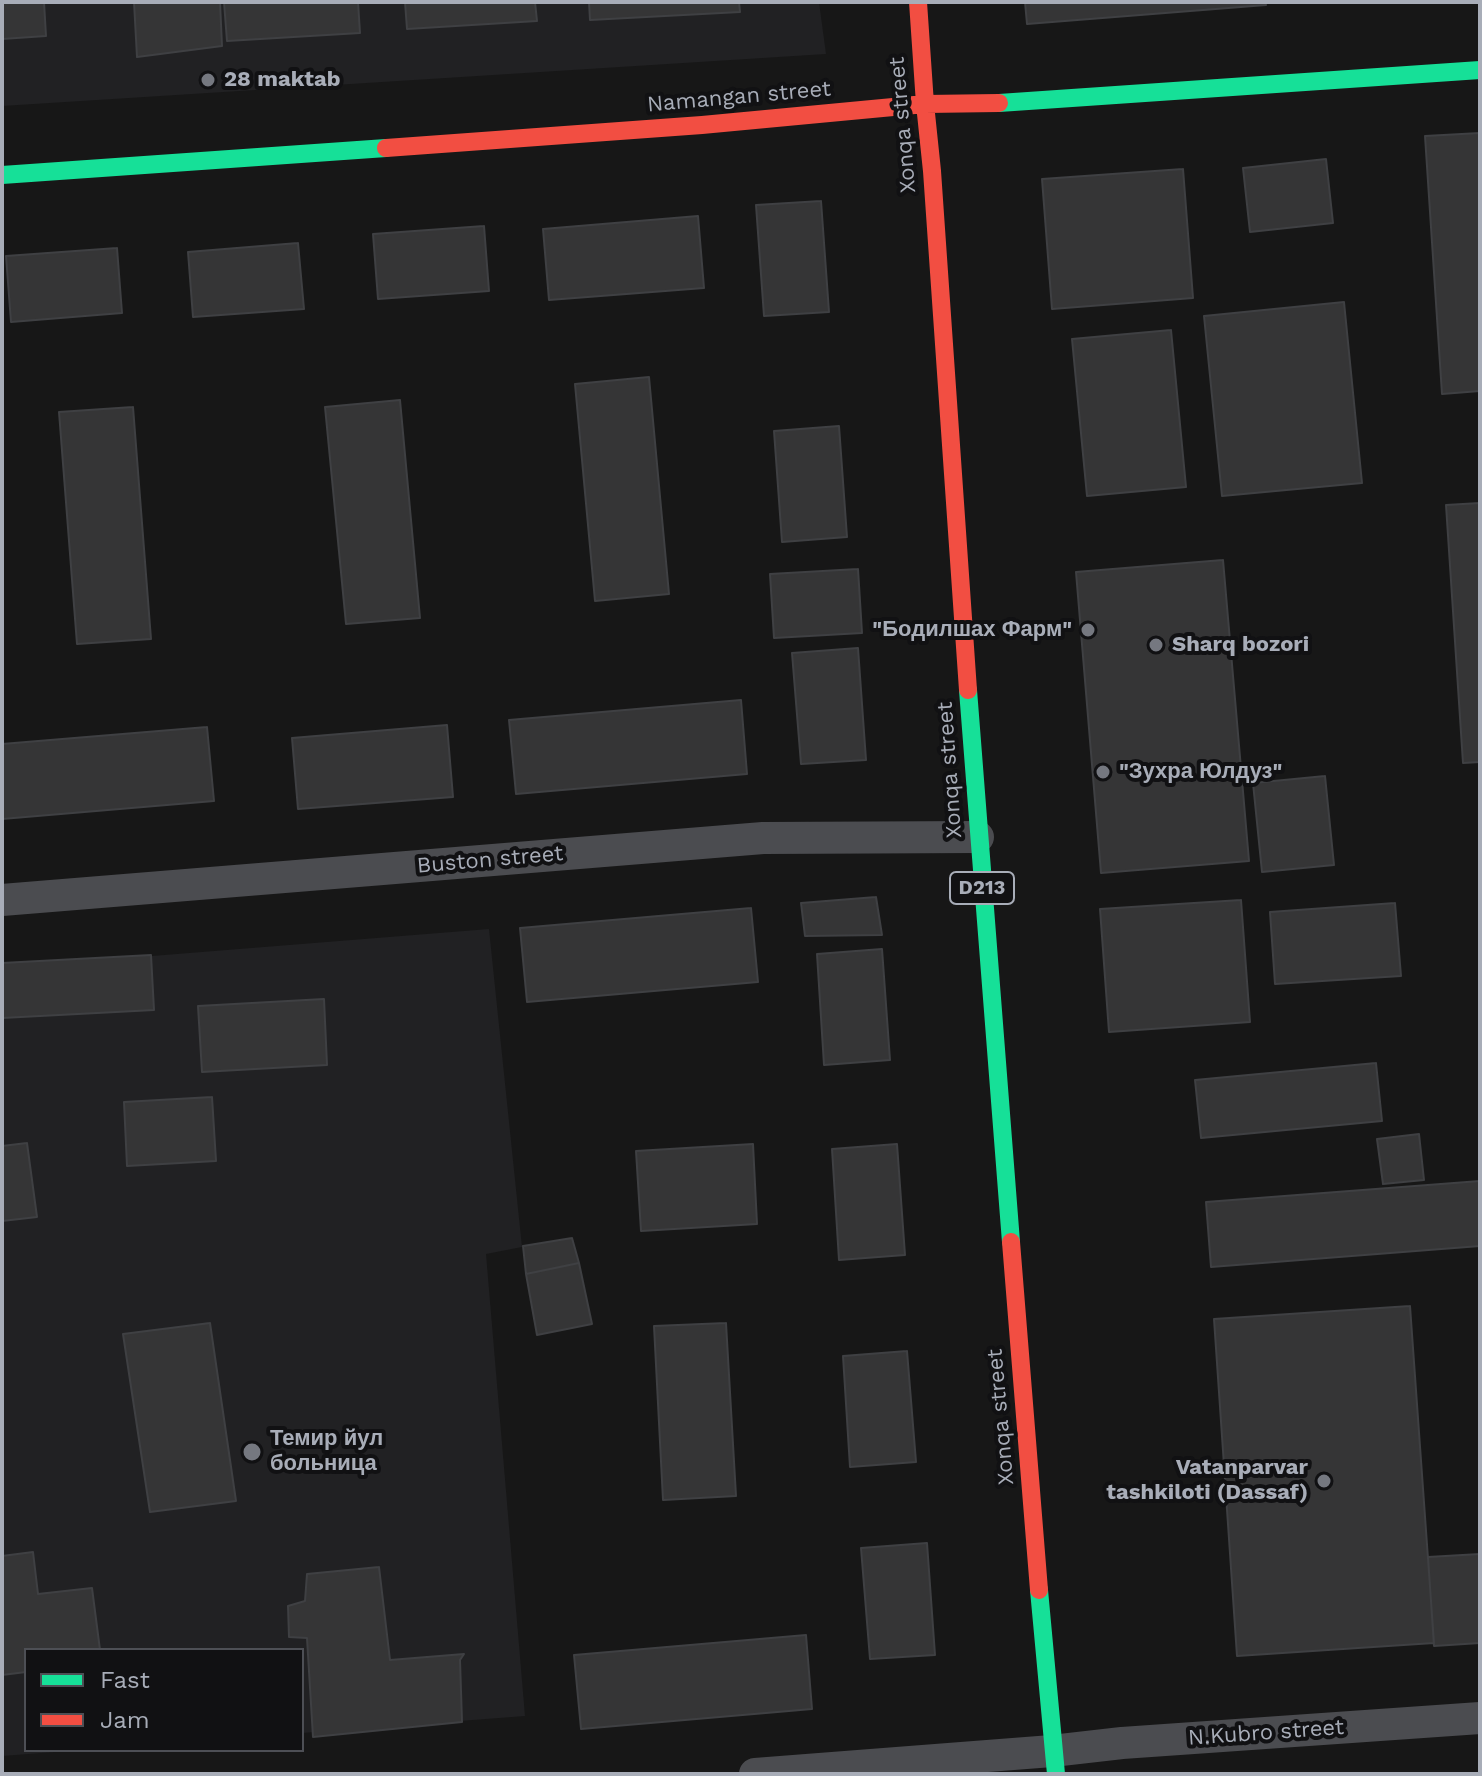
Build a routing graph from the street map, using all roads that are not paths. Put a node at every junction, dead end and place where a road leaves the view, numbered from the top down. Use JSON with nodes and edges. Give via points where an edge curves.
{"nodes":[{"id":1,"x":918,"y":2,"type":"edge"},
{"id":2,"x":1480,"y":70,"type":"edge"},
{"id":3,"x":925,"y":104,"type":"junction"},
{"id":4,"x":2,"y":175,"type":"edge"},
{"id":5,"x":978,"y":837,"type":"junction"},
{"id":6,"x":2,"y":900,"type":"edge"},
{"id":7,"x":1480,"y":1718,"type":"edge"},
{"id":8,"x":1054,"y":1762,"type":"edge"},
{"id":9,"x":755,"y":1774,"type":"edge"}],
"edges":[{"from":1,"to":3,"type":"main road","name":"Xonqa street","number":"D213"},
{"from":2,"to":3,"type":"main road","name":"Namangan street","via":[[1011,103]]},
{"from":3,"to":4,"type":"main road","name":"Namangan street"},
{"from":3,"to":5,"type":"main road","name":"Xonqa street","number":"D213"},
{"from":5,"to":6,"type":"street","name":"Buston street","via":[[763,838]]},
{"from":5,"to":8,"type":"main road","name":"Xonqa street","number":"D213"},
{"from":7,"to":8,"type":"street","name":"N.Kubro street","via":[[1122,1743]]},
{"from":8,"to":9,"type":"street","name":"N.Kubro street"}]}
